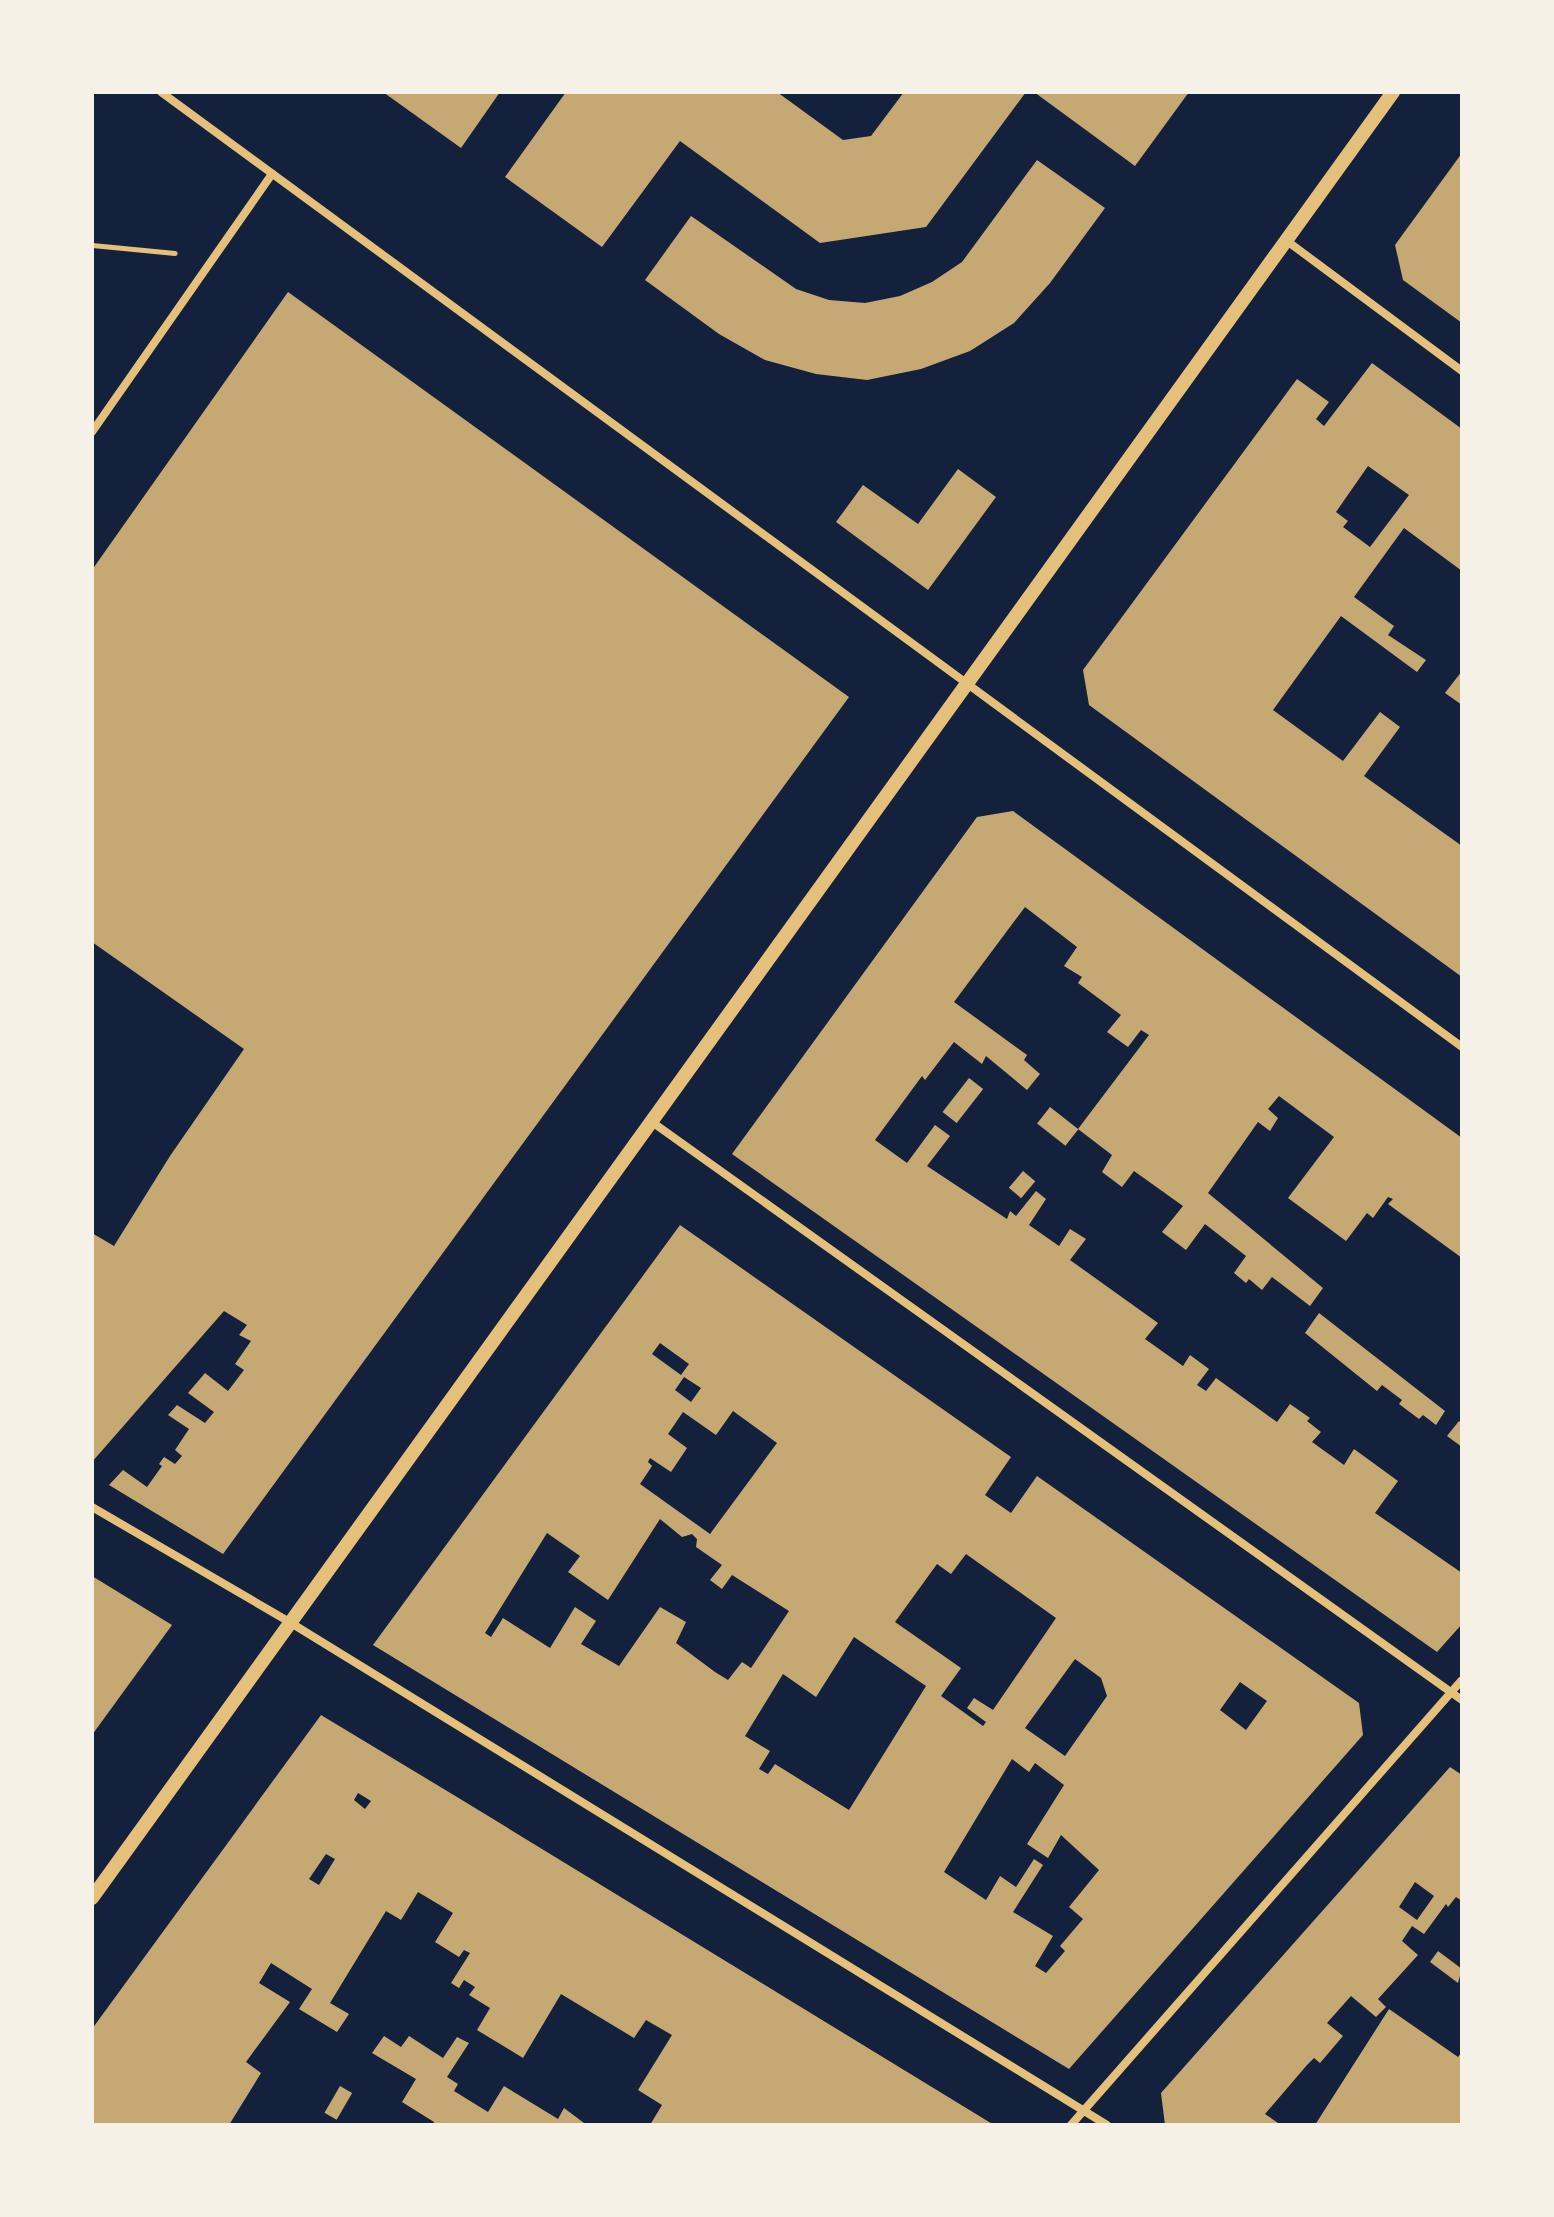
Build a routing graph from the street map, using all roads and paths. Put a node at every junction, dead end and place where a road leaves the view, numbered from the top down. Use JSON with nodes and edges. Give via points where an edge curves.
{"nodes":[{"id":1,"x":161,"y":92,"type":"edge"},
{"id":2,"x":1393,"y":92,"type":"edge"},
{"id":3,"x":272,"y":174,"type":"junction"},
{"id":4,"x":1287,"y":241,"type":"junction"},
{"id":5,"x":92,"y":245,"type":"edge"},
{"id":6,"x":213,"y":257,"type":"junction"},
{"id":7,"x":1462,"y":371,"type":"edge"},
{"id":8,"x":92,"y":432,"type":"edge"},
{"id":9,"x":969,"y":683,"type":"junction"},
{"id":10,"x":1462,"y":1047,"type":"edge"},
{"id":11,"x":652,"y":1122,"type":"junction"},
{"id":12,"x":92,"y":1507,"type":"edge"},
{"id":13,"x":291,"y":1623,"type":"junction"},
{"id":14,"x":1462,"y":1680,"type":"edge"},
{"id":15,"x":1451,"y":1692,"type":"junction"},
{"id":16,"x":1462,"y":1700,"type":"edge"},
{"id":17,"x":92,"y":1898,"type":"edge"},
{"id":18,"x":1083,"y":2111,"type":"junction"},
{"id":19,"x":1071,"y":2125,"type":"edge"},
{"id":20,"x":1107,"y":2125,"type":"edge"}],
"edges":[{"from":1,"to":3,"type":"street"},
{"from":2,"to":4,"type":"street"},
{"from":3,"to":6,"type":"street"},
{"from":3,"to":9,"type":"street"},
{"from":4,"to":7,"type":"street"},
{"from":4,"to":9,"type":"street"},
{"from":5,"to":6,"type":"path"},
{"from":6,"to":8,"type":"street"},
{"from":9,"to":10,"type":"street"},
{"from":9,"to":11,"type":"street"},
{"from":11,"to":13,"type":"street"},
{"from":11,"to":15,"type":"street"},
{"from":12,"to":13,"type":"street"},
{"from":13,"to":17,"type":"street"},
{"from":13,"to":18,"type":"street"},
{"from":14,"to":15,"type":"street"},
{"from":15,"to":16,"type":"street"},
{"from":15,"to":18,"type":"street"},
{"from":18,"to":19,"type":"street"},
{"from":18,"to":20,"type":"street"}]}
